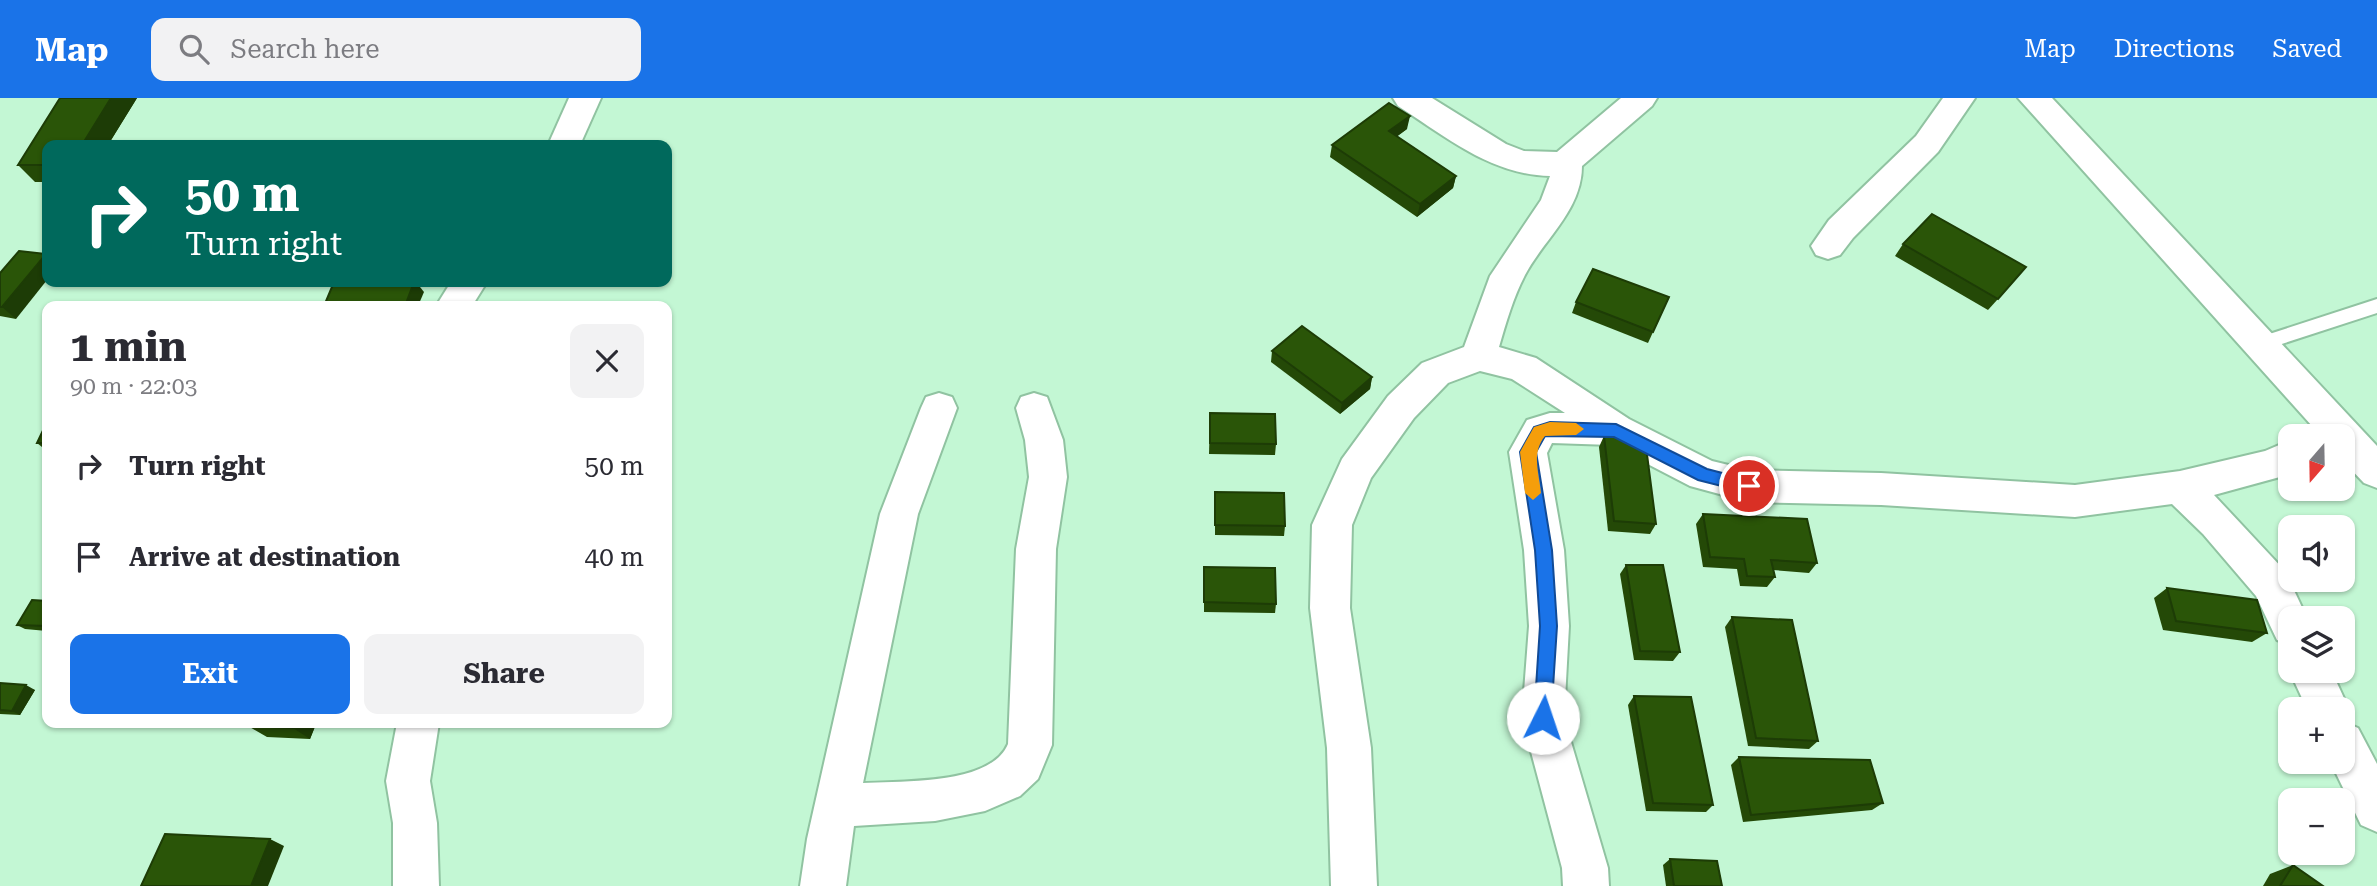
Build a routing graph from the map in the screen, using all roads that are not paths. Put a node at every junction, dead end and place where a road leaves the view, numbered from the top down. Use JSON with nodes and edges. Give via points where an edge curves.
{"nodes":[{"id":1,"x":585,"y":98,"type":"edge"},
{"id":2,"x":1409,"y":98,"type":"edge"},
{"id":3,"x":1642,"y":98,"type":"edge"},
{"id":4,"x":1959,"y":98,"type":"edge"},
{"id":5,"x":2034,"y":98,"type":"edge"},
{"id":6,"x":567,"y":140,"type":"edge"},
{"id":7,"x":1566,"y":162,"type":"junction"},
{"id":8,"x":1828,"y":246,"type":"dead end"},
{"id":9,"x":2377,"y":306,"type":"edge"},
{"id":10,"x":2260,"y":344,"type":"junction"},
{"id":11,"x":1479,"y":356,"type":"junction"},
{"id":12,"x":939,"y":408,"type":"dead end"},
{"id":13,"x":1034,"y":408,"type":"dead end"},
{"id":14,"x":2328,"y":424,"type":"edge"},
{"id":15,"x":1616,"y":430,"type":"junction"},
{"id":16,"x":2356,"y":453,"type":"edge"},
{"id":17,"x":2278,"y":462,"type":"edge"},
{"id":18,"x":2377,"y":472,"type":"edge"},
{"id":19,"x":2180,"y":487,"type":"junction"},
{"id":20,"x":2281,"y":606,"type":"edge"},
{"id":21,"x":417,"y":728,"type":"edge"},
{"id":22,"x":2355,"y":766,"type":"edge"},
{"id":23,"x":839,"y":805,"type":"junction"},
{"id":24,"x":2377,"y":810,"type":"edge"},
{"id":25,"x":416,"y":886,"type":"edge"},
{"id":26,"x":823,"y":886,"type":"edge"},
{"id":27,"x":1354,"y":886,"type":"edge"},
{"id":28,"x":1586,"y":886,"type":"edge"}],
"edges":[{"from":1,"to":6,"type":"street"},
{"from":2,"to":7,"type":"street","via":[[1495,152],[1520,162]]},
{"from":3,"to":7,"type":"street"},
{"from":4,"to":8,"type":"street","via":[[1927,144]]},
{"from":5,"to":10,"type":"street"},
{"from":7,"to":11,"type":"street","via":[[1568,176],[1496,299]]},
{"from":9,"to":10,"type":"lane"},
{"from":10,"to":14,"type":"street"},
{"from":11,"to":15,"type":"street","via":[[1523,369]]},
{"from":11,"to":27,"type":"street","via":[[1435,373],[1401,407],[1355,470],[1332,525],[1330,608],[1349,748]]},
{"from":12,"to":23,"type":"street","via":[[899,514]]},
{"from":13,"to":23,"type":"street","via":[[1048,477],[1036,549],[1030,745],[1019,770],[999,785],[947,799]]},
{"from":15,"to":19,"type":"street","via":[[1704,475],[1749,486],[2075,501]]},
{"from":15,"to":28,"type":"street","via":[[1550,428],[1539,431],[1528,452],[1544,550],[1549,626],[1543,718]]},
{"from":16,"to":18,"type":"street"},
{"from":17,"to":19,"type":"street"},
{"from":19,"to":20,"type":"street","via":[[2271,584]]},
{"from":21,"to":25,"type":"street","via":[[408,782],[415,822]]},
{"from":22,"to":24,"type":"street"},
{"from":23,"to":26,"type":"street"}]}
